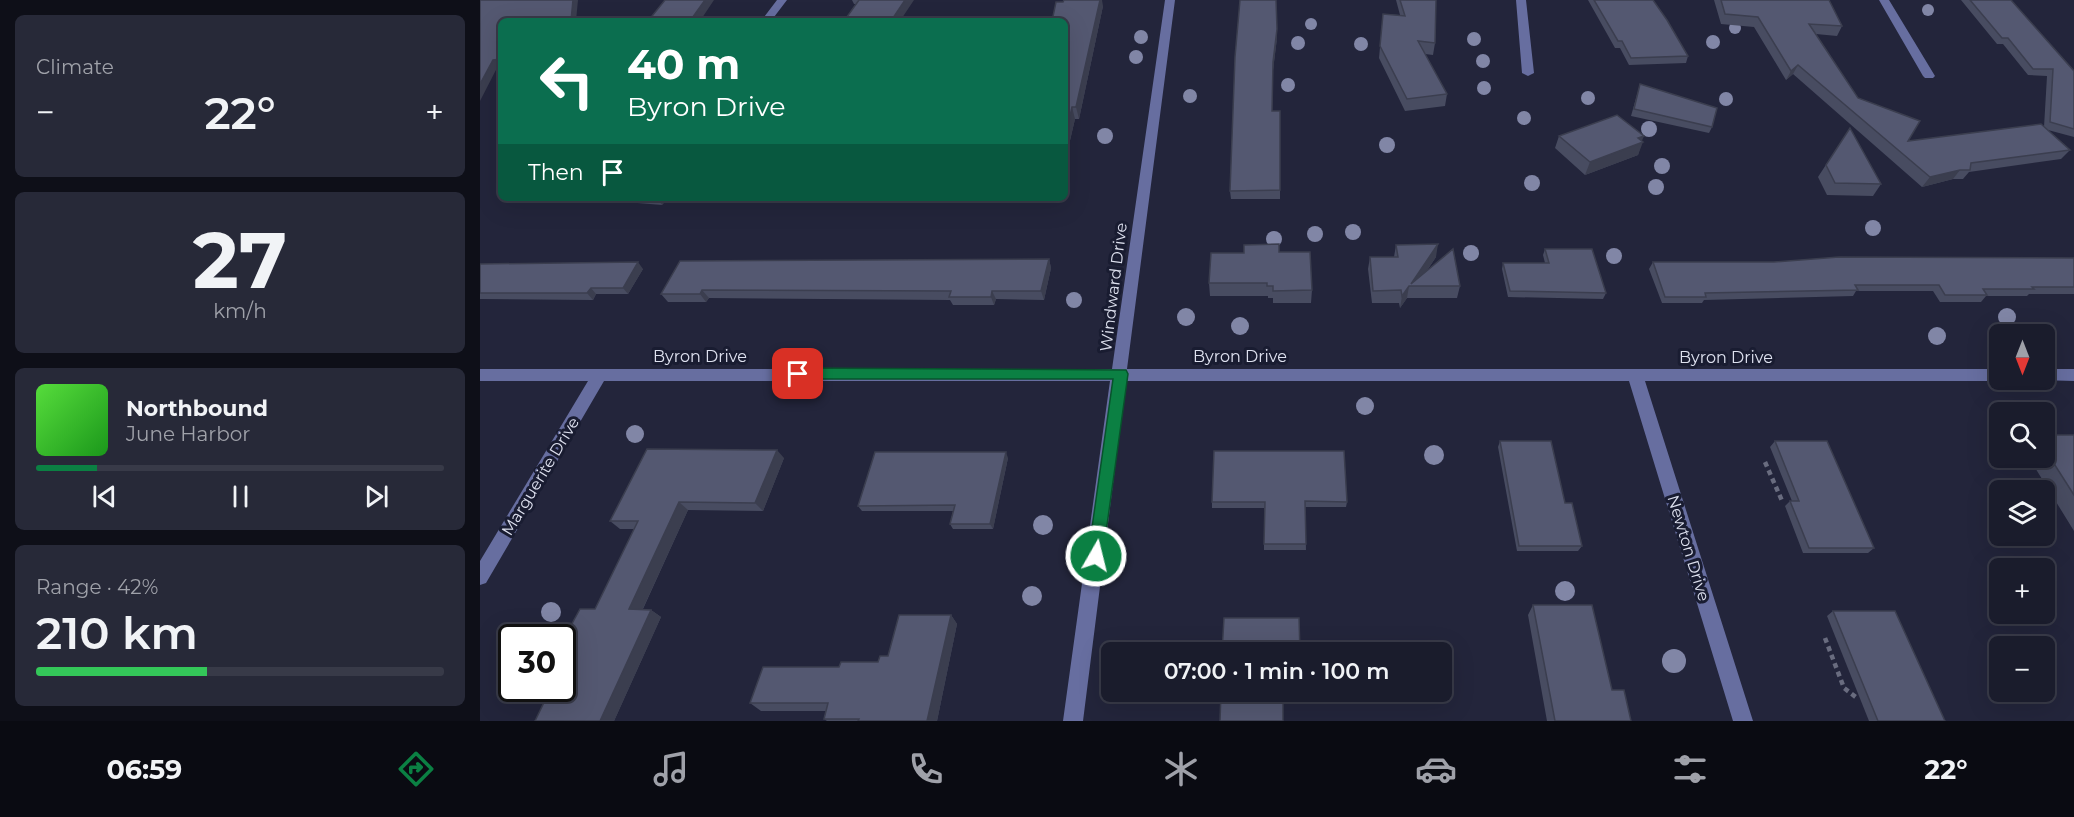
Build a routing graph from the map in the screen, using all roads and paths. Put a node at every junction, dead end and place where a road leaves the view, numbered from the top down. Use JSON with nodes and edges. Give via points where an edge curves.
{"nodes":[{"id":1,"x":782,"y":0,"type":"edge"},
{"id":2,"x":1170,"y":0,"type":"edge"},
{"id":3,"x":1521,"y":0,"type":"edge"},
{"id":4,"x":1884,"y":0,"type":"edge"},
{"id":5,"x":768,"y":18,"type":"edge"},
{"id":6,"x":1528,"y":73,"type":"dead end"},
{"id":7,"x":1929,"y":76,"type":"dead end"},
{"id":8,"x":1121,"y":374,"type":"junction"},
{"id":9,"x":480,"y":375,"type":"edge"},
{"id":10,"x":600,"y":375,"type":"junction"},
{"id":11,"x":1635,"y":375,"type":"junction"},
{"id":12,"x":1989,"y":375,"type":"edge"},
{"id":13,"x":2055,"y":375,"type":"edge"},
{"id":14,"x":2074,"y":375,"type":"edge"},
{"id":15,"x":1765,"y":462,"type":"dead end"},
{"id":16,"x":1783,"y":502,"type":"dead end"},
{"id":17,"x":480,"y":577,"type":"edge"},
{"id":18,"x":1825,"y":638,"type":"dead end"},
{"id":19,"x":1857,"y":698,"type":"dead end"},
{"id":20,"x":1073,"y":721,"type":"edge"},
{"id":21,"x":1743,"y":721,"type":"edge"}],
"edges":[{"from":1,"to":5,"type":"street"},
{"from":2,"to":8,"type":"street","name":"Windward Drive"},
{"from":3,"to":6,"type":"street"},
{"from":4,"to":7,"type":"street"},
{"from":8,"to":10,"type":"street","name":"Byron Drive"},
{"from":8,"to":11,"type":"street","name":"Byron Drive"},
{"from":8,"to":20,"type":"street","name":"Windward Drive"},
{"from":9,"to":10,"type":"street","name":"Byron Drive"},
{"from":10,"to":17,"type":"street","name":"Marguerite Drive"},
{"from":11,"to":12,"type":"street","name":"Byron Drive"},
{"from":11,"to":21,"type":"street","name":"Newton Drive"},
{"from":13,"to":14,"type":"street"},
{"from":15,"to":16,"type":"path"},
{"from":18,"to":19,"type":"path","via":[[1844,688]]}]}
